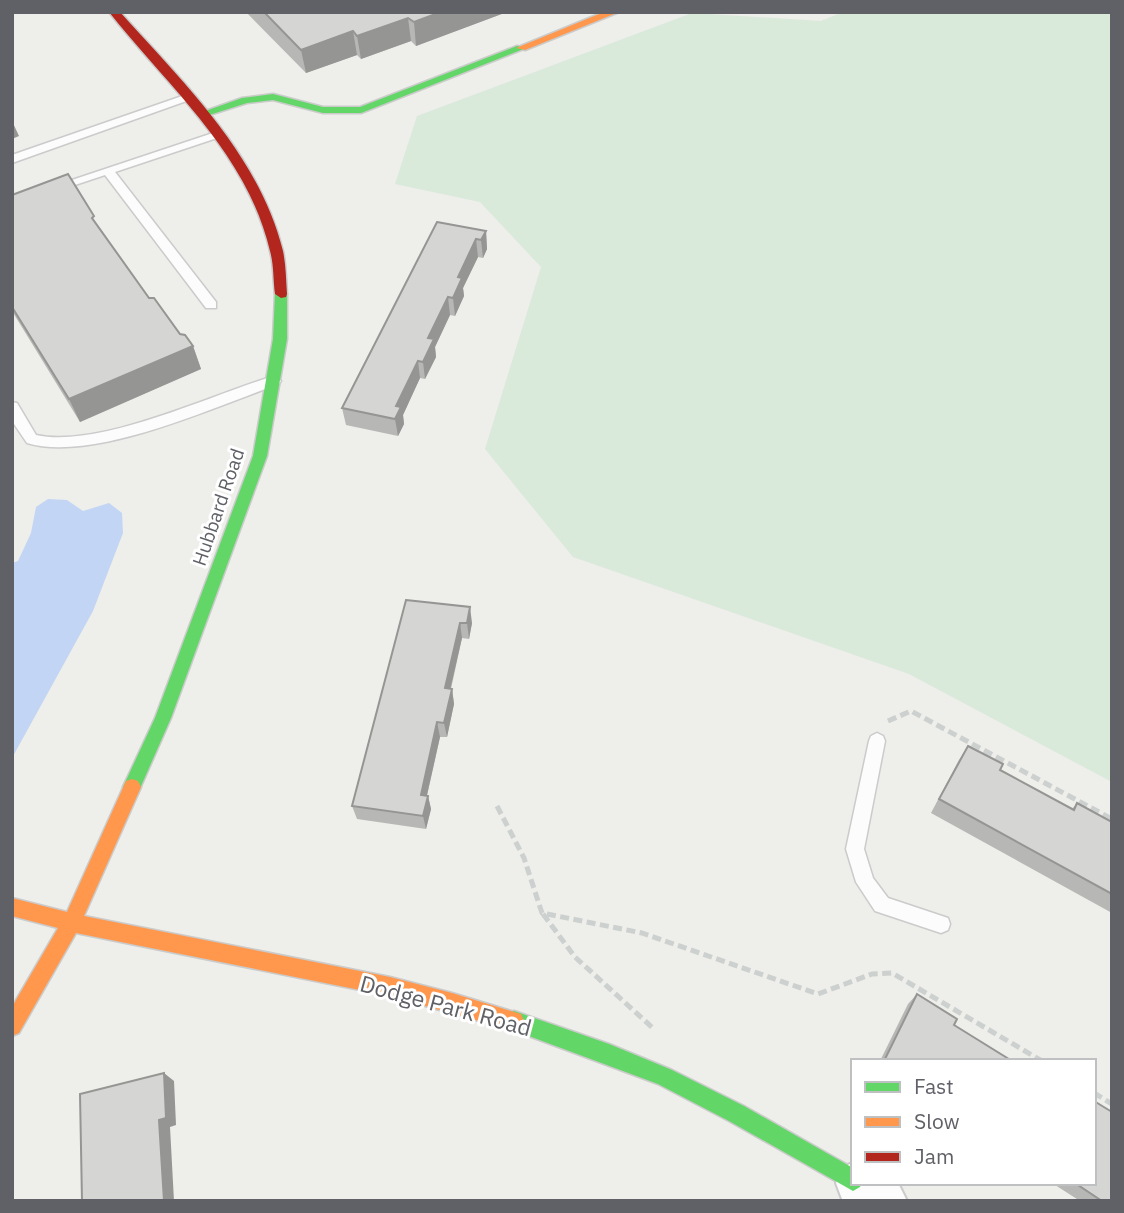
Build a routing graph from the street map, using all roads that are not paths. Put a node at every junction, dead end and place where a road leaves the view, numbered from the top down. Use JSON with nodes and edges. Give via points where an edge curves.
{"nodes":[{"id":1,"x":114,"y":12,"type":"edge"},
{"id":2,"x":614,"y":12,"type":"edge"},
{"id":3,"x":188,"y":96,"type":"junction"},
{"id":4,"x":203,"y":114,"type":"junction"},
{"id":5,"x":219,"y":134,"type":"junction"},
{"id":6,"x":12,"y":159,"type":"edge"},
{"id":7,"x":108,"y":171,"type":"junction"},
{"id":8,"x":36,"y":194,"type":"edge"},
{"id":9,"x":211,"y":305,"type":"dead end"},
{"id":10,"x":274,"y":382,"type":"junction"},
{"id":11,"x":12,"y":407,"type":"edge"},
{"id":12,"x":877,"y":741,"type":"road end"},
{"id":13,"x":12,"y":907,"type":"edge"},
{"id":14,"x":71,"y":924,"type":"junction"},
{"id":15,"x":941,"y":924,"type":"dead end"},
{"id":16,"x":12,"y":1026,"type":"edge"},
{"id":17,"x":851,"y":1179,"type":"edge"},
{"id":18,"x":861,"y":1185,"type":"edge"},
{"id":19,"x":885,"y":1201,"type":"edge"}],
"edges":[{"from":1,"to":3,"type":"street","name":"Hubbard Road"},
{"from":2,"to":4,"type":"street","via":[[361,110],[323,110],[265,97]]},
{"from":3,"to":4,"type":"street","name":"Hubbard Road"},
{"from":3,"to":6,"type":"lane"},
{"from":4,"to":5,"type":"street","name":"Hubbard Road"},
{"from":5,"to":7,"type":"lane"},
{"from":5,"to":10,"type":"street","name":"Hubbard Road","via":[[246,175],[275,240],[281,285]]},
{"from":7,"to":8,"type":"lane"},
{"from":7,"to":9,"type":"lane"},
{"from":10,"to":11,"type":"lane","via":[[104,439],[51,445],[30,438]]},
{"from":10,"to":14,"type":"street","name":"Hubbard Road","via":[[260,456],[237,524],[163,718]]},
{"from":12,"to":15,"type":"lane","via":[[855,849],[865,882],[882,905]]},
{"from":13,"to":14,"type":"street","name":"Dodge Park Road"},
{"from":14,"to":16,"type":"street","name":"Hubbard Road"},
{"from":14,"to":17,"type":"street","name":"Dodge Park Road","via":[[408,990],[468,1006],[597,1049],[664,1077]]},
{"from":18,"to":19,"type":"street"}]}
